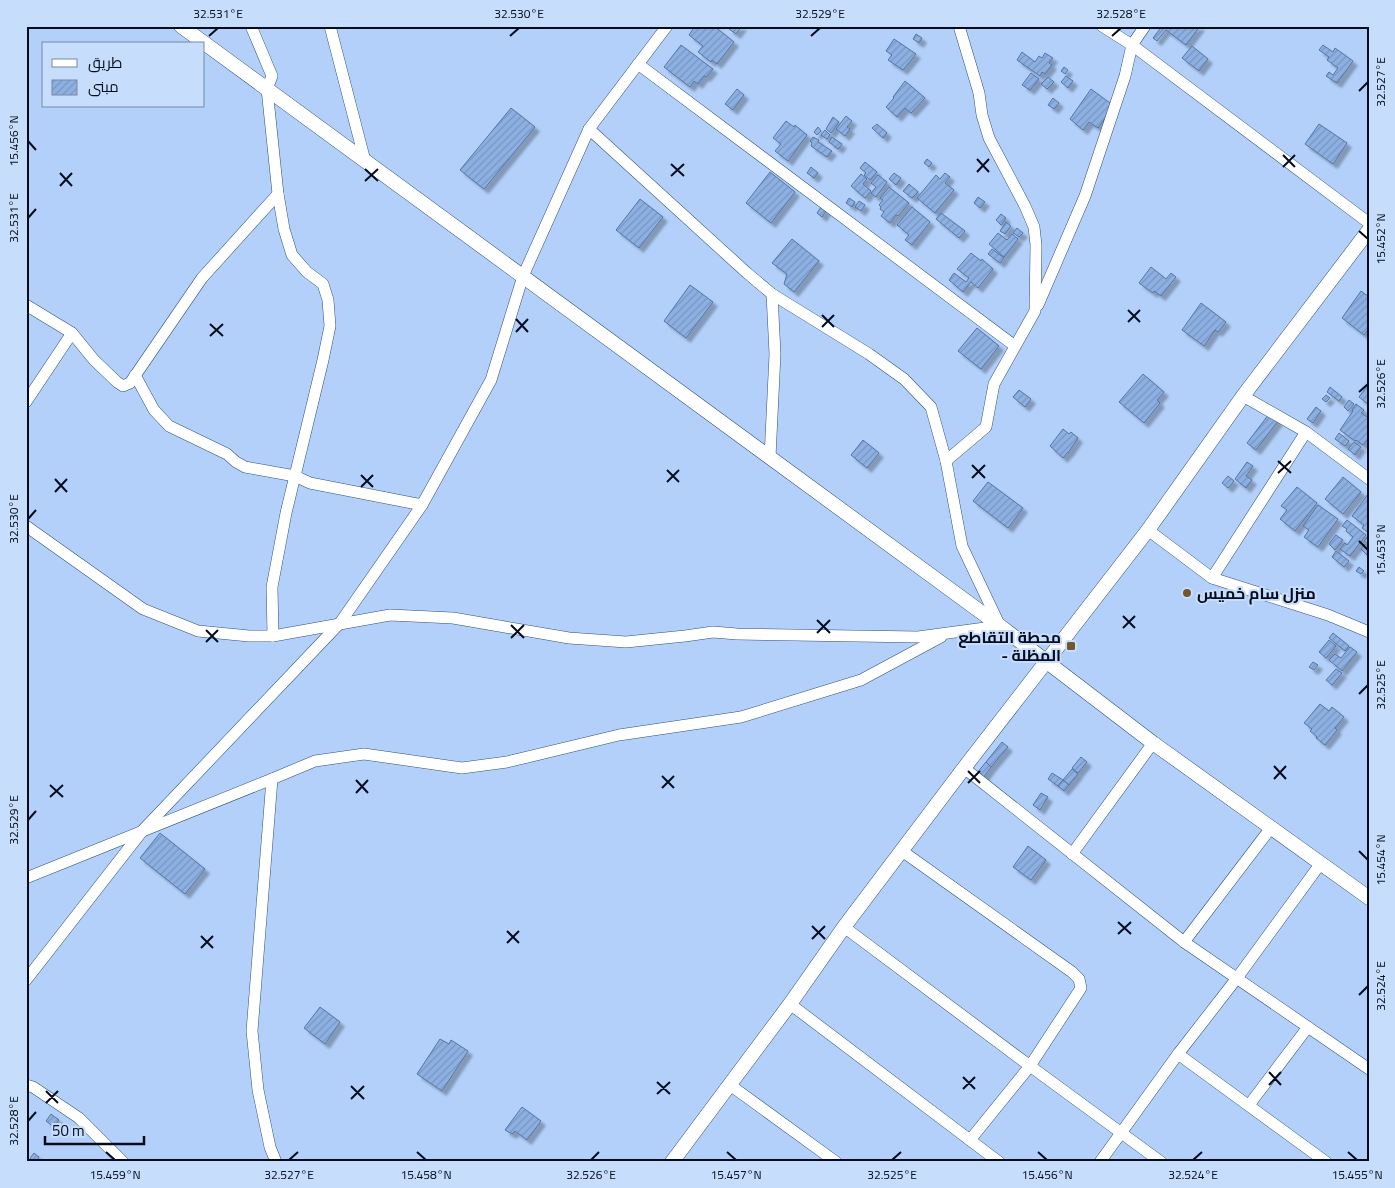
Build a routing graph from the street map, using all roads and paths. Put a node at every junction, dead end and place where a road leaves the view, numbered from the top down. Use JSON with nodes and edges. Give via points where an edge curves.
{"nodes":[{"id":1,"x":181,"y":26,"type":"edge"},
{"id":2,"x":250,"y":26,"type":"edge"},
{"id":3,"x":330,"y":26,"type":"edge"},
{"id":4,"x":667,"y":26,"type":"edge"},
{"id":5,"x":959,"y":26,"type":"edge"},
{"id":6,"x":1102,"y":26,"type":"edge"},
{"id":7,"x":1145,"y":26,"type":"edge"},
{"id":8,"x":203,"y":42,"type":"edge"},
{"id":9,"x":205,"y":44,"type":"edge"},
{"id":10,"x":1132,"y":45,"type":"junction"},
{"id":11,"x":638,"y":64,"type":"junction"},
{"id":12,"x":266,"y":89,"type":"junction"},
{"id":13,"x":589,"y":129,"type":"junction"},
{"id":14,"x":365,"y":161,"type":"junction"},
{"id":15,"x":278,"y":194,"type":"junction"},
{"id":16,"x":1369,"y":223,"type":"edge"},
{"id":17,"x":1369,"y":230,"type":"edge"},
{"id":18,"x":523,"y":276,"type":"junction"},
{"id":19,"x":772,"y":294,"type":"junction"},
{"id":20,"x":26,"y":305,"type":"edge"},
{"id":21,"x":1035,"y":311,"type":"junction"},
{"id":22,"x":72,"y":333,"type":"junction"},
{"id":23,"x":1016,"y":346,"type":"junction"},
{"id":24,"x":135,"y":375,"type":"junction"},
{"id":25,"x":1243,"y":396,"type":"junction"},
{"id":26,"x":26,"y":402,"type":"edge"},
{"id":27,"x":1306,"y":432,"type":"junction"},
{"id":28,"x":770,"y":457,"type":"junction"},
{"id":29,"x":946,"y":461,"type":"junction"},
{"id":30,"x":1367,"y":475,"type":"edge"},
{"id":31,"x":295,"y":476,"type":"junction"},
{"id":32,"x":422,"y":506,"type":"junction"},
{"id":33,"x":26,"y":526,"type":"edge"},
{"id":34,"x":1148,"y":530,"type":"junction"},
{"id":35,"x":1212,"y":578,"type":"junction"},
{"id":36,"x":340,"y":623,"type":"junction"},
{"id":37,"x":1000,"y":626,"type":"junction"},
{"id":38,"x":1369,"y":632,"type":"edge"},
{"id":39,"x":948,"y":634,"type":"junction"},
{"id":40,"x":273,"y":636,"type":"junction"},
{"id":41,"x":1046,"y":661,"type":"junction"},
{"id":42,"x":1153,"y":744,"type":"junction"},
{"id":43,"x":964,"y":768,"type":"junction"},
{"id":44,"x":272,"y":779,"type":"junction"},
{"id":45,"x":1270,"y":829,"type":"junction"},
{"id":46,"x":144,"y":830,"type":"junction"},
{"id":47,"x":902,"y":851,"type":"junction"},
{"id":48,"x":1072,"y":854,"type":"junction"},
{"id":49,"x":1321,"y":863,"type":"junction"},
{"id":50,"x":26,"y":878,"type":"edge"},
{"id":51,"x":1369,"y":898,"type":"edge"},
{"id":52,"x":844,"y":927,"type":"junction"},
{"id":53,"x":1184,"y":942,"type":"junction"},
{"id":54,"x":1237,"y":978,"type":"junction"},
{"id":55,"x":26,"y":980,"type":"edge"},
{"id":56,"x":790,"y":1004,"type":"junction"},
{"id":57,"x":1308,"y":1027,"type":"junction"},
{"id":58,"x":1178,"y":1054,"type":"junction"},
{"id":59,"x":1030,"y":1066,"type":"junction"},
{"id":60,"x":1369,"y":1069,"type":"edge"},
{"id":61,"x":730,"y":1084,"type":"junction"},
{"id":62,"x":26,"y":1085,"type":"edge"},
{"id":63,"x":1249,"y":1105,"type":"junction"},
{"id":64,"x":1121,"y":1132,"type":"junction"},
{"id":65,"x":970,"y":1140,"type":"junction"},
{"id":66,"x":123,"y":1162,"type":"edge"},
{"id":67,"x":276,"y":1162,"type":"edge"},
{"id":68,"x":672,"y":1162,"type":"edge"},
{"id":69,"x":836,"y":1162,"type":"edge"},
{"id":70,"x":999,"y":1162,"type":"edge"},
{"id":71,"x":1100,"y":1162,"type":"edge"},
{"id":72,"x":1161,"y":1162,"type":"edge"},
{"id":73,"x":1326,"y":1162,"type":"edge"}],
"edges":[{"from":1,"to":8,"type":"street"},
{"from":2,"to":12,"type":"street","via":[[272,76]]},
{"from":3,"to":14,"type":"street"},
{"from":4,"to":11,"type":"street"},
{"from":5,"to":21,"type":"street","via":[[989,138],[1034,227]]},
{"from":6,"to":10,"type":"street"},
{"from":7,"to":10,"type":"street"},
{"from":9,"to":12,"type":"street"},
{"from":10,"to":16,"type":"street"},
{"from":10,"to":21,"type":"street","via":[[1125,76],[1085,196]]},
{"from":11,"to":13,"type":"street"},
{"from":11,"to":23,"type":"street"},
{"from":12,"to":14,"type":"street"},
{"from":12,"to":15,"type":"street"},
{"from":13,"to":18,"type":"street"},
{"from":13,"to":19,"type":"street"},
{"from":14,"to":18,"type":"street"},
{"from":15,"to":24,"type":"street","via":[[202,278]]},
{"from":15,"to":31,"type":"street","via":[[292,255],[323,284],[330,326]]},
{"from":17,"to":25,"type":"street"},
{"from":18,"to":28,"type":"street"},
{"from":18,"to":32,"type":"street","via":[[491,380]]},
{"from":19,"to":28,"type":"street","via":[[775,354]]},
{"from":19,"to":29,"type":"street","via":[[904,379],[931,407]]},
{"from":20,"to":22,"type":"street"},
{"from":21,"to":23,"type":"street"},
{"from":22,"to":24,"type":"street","via":[[94,360],[123,386],[130,383]]},
{"from":22,"to":26,"type":"street"},
{"from":23,"to":29,"type":"street","via":[[994,384],[986,427]]},
{"from":24,"to":31,"type":"street","via":[[154,410],[169,426],[227,454],[245,467]]},
{"from":25,"to":27,"type":"street"},
{"from":25,"to":34,"type":"street"},
{"from":27,"to":30,"type":"street"},
{"from":27,"to":35,"type":"street"},
{"from":28,"to":37,"type":"street"},
{"from":29,"to":37,"type":"street","via":[[962,546]]},
{"from":31,"to":32,"type":"street","via":[[310,483]]},
{"from":31,"to":40,"type":"street","via":[[272,587]]},
{"from":32,"to":36,"type":"street"},
{"from":33,"to":40,"type":"street","via":[[143,609],[198,631]]},
{"from":34,"to":35,"type":"street"},
{"from":34,"to":41,"type":"street"},
{"from":35,"to":38,"type":"street","via":[[1328,615]]},
{"from":36,"to":39,"type":"street","via":[[390,615],[453,618],[569,638],[626,642],[713,632],[918,637]]},
{"from":36,"to":40,"type":"street"},
{"from":36,"to":46,"type":"street"},
{"from":37,"to":39,"type":"street"},
{"from":37,"to":41,"type":"street"},
{"from":39,"to":44,"type":"street","via":[[862,680],[741,717],[619,735],[507,762],[462,768],[364,754],[314,761]]},
{"from":41,"to":42,"type":"street"},
{"from":41,"to":43,"type":"street"},
{"from":42,"to":45,"type":"street"},
{"from":42,"to":48,"type":"street"},
{"from":43,"to":47,"type":"street"},
{"from":43,"to":48,"type":"street"},
{"from":44,"to":46,"type":"street"},
{"from":44,"to":67,"type":"street","via":[[252,1031],[258,1090]]},
{"from":45,"to":49,"type":"street"},
{"from":45,"to":53,"type":"street"},
{"from":46,"to":50,"type":"street"},
{"from":46,"to":55,"type":"street"},
{"from":47,"to":52,"type":"street"},
{"from":47,"to":59,"type":"street","via":[[1079,979],[1081,988]]},
{"from":48,"to":53,"type":"street"},
{"from":49,"to":51,"type":"street"},
{"from":49,"to":54,"type":"street"},
{"from":52,"to":56,"type":"street"},
{"from":52,"to":59,"type":"street"},
{"from":53,"to":54,"type":"street"},
{"from":54,"to":57,"type":"street"},
{"from":54,"to":58,"type":"street"},
{"from":56,"to":61,"type":"street"},
{"from":56,"to":65,"type":"street"},
{"from":57,"to":60,"type":"street"},
{"from":57,"to":63,"type":"street"},
{"from":58,"to":63,"type":"street"},
{"from":58,"to":64,"type":"street"},
{"from":59,"to":64,"type":"street"},
{"from":59,"to":65,"type":"street"},
{"from":61,"to":68,"type":"street"},
{"from":61,"to":69,"type":"street"},
{"from":62,"to":66,"type":"street","via":[[79,1118]]},
{"from":63,"to":73,"type":"street"},
{"from":64,"to":71,"type":"street"},
{"from":64,"to":72,"type":"street"},
{"from":65,"to":70,"type":"street"}]}
